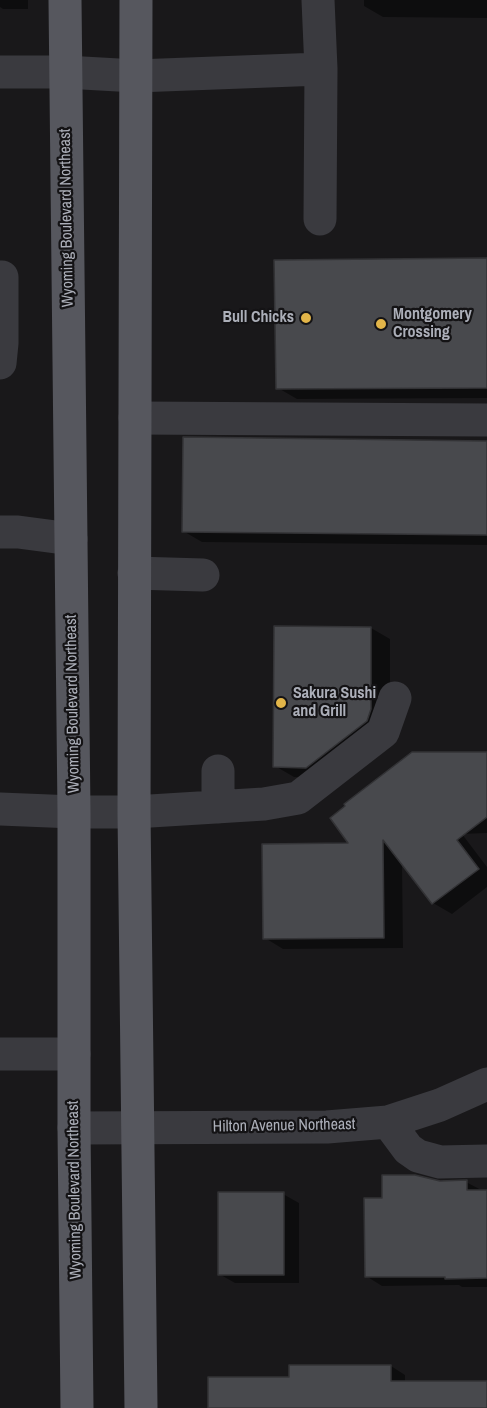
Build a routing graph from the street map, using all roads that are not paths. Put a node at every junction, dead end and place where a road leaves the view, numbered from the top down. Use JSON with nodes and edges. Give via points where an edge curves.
{"nodes":[{"id":1,"x":65,"y":0,"type":"edge"},
{"id":2,"x":136,"y":0,"type":"edge"},
{"id":3,"x":318,"y":0,"type":"edge"},
{"id":4,"x":321,"y":69,"type":"junction"},
{"id":5,"x":0,"y":72,"type":"edge"},
{"id":6,"x":65,"y":72,"type":"junction"},
{"id":7,"x":136,"y":76,"type":"junction"},
{"id":8,"x":320,"y":219,"type":"dead end"},
{"id":9,"x":1,"y":277,"type":"edge"},
{"id":10,"x":0,"y":363,"type":"edge"},
{"id":11,"x":135,"y":418,"type":"junction"},
{"id":12,"x":487,"y":420,"type":"edge"},
{"id":13,"x":6,"y":525,"type":"edge"},
{"id":14,"x":71,"y":539,"type":"junction"},
{"id":15,"x":134,"y":573,"type":"junction"},
{"id":16,"x":203,"y":574,"type":"dead end"},
{"id":17,"x":395,"y":698,"type":"dead end"},
{"id":18,"x":218,"y":771,"type":"dead end"},
{"id":19,"x":218,"y":807,"type":"junction"},
{"id":20,"x":0,"y":808,"type":"edge"},
{"id":21,"x":74,"y":812,"type":"junction"},
{"id":22,"x":134,"y":812,"type":"junction"},
{"id":23,"x":0,"y":1054,"type":"edge"},
{"id":24,"x":74,"y":1054,"type":"junction"},
{"id":25,"x":487,"y":1084,"type":"edge"},
{"id":26,"x":388,"y":1122,"type":"junction"},
{"id":27,"x":74,"y":1128,"type":"junction"},
{"id":28,"x":139,"y":1128,"type":"junction"},
{"id":29,"x":487,"y":1161,"type":"edge"},
{"id":30,"x":77,"y":1408,"type":"edge"},
{"id":31,"x":141,"y":1408,"type":"edge"}],
"edges":[{"from":1,"to":6,"type":"main road","name":"Wyoming Boulevard Northeast"},
{"from":2,"to":7,"type":"main road"},
{"from":3,"to":4,"type":"street"},
{"from":4,"to":7,"type":"street"},
{"from":4,"to":8,"type":"street"},
{"from":5,"to":6,"type":"street"},
{"from":6,"to":7,"type":"street"},
{"from":6,"to":14,"type":"main road","name":"Wyoming Boulevard Northeast"},
{"from":7,"to":11,"type":"main road"},
{"from":9,"to":10,"type":"street"},
{"from":11,"to":12,"type":"street"},
{"from":11,"to":15,"type":"main road"},
{"from":13,"to":14,"type":"street"},
{"from":14,"to":21,"type":"main road","name":"Wyoming Boulevard Northeast"},
{"from":15,"to":16,"type":"street"},
{"from":15,"to":22,"type":"main road"},
{"from":17,"to":19,"type":"street","via":[[383,732],[298,798]]},
{"from":18,"to":19,"type":"street"},
{"from":19,"to":22,"type":"street"},
{"from":20,"to":21,"type":"street"},
{"from":21,"to":22,"type":"street"},
{"from":21,"to":24,"type":"main road","name":"Wyoming Boulevard Northeast"},
{"from":22,"to":28,"type":"main road"},
{"from":23,"to":24,"type":"street"},
{"from":24,"to":27,"type":"main road","name":"Wyoming Boulevard Northeast"},
{"from":25,"to":26,"type":"street","name":"Hilton Avenue Northeast","via":[[441,1105]]},
{"from":26,"to":28,"type":"street","name":"Hilton Avenue Northeast","via":[[327,1127]]},
{"from":26,"to":29,"type":"street","via":[[418,1156],[440,1162]]},
{"from":27,"to":28,"type":"street","name":"Hilton Avenue Northeast"},
{"from":27,"to":30,"type":"main road","name":"Wyoming Boulevard Northeast"},
{"from":28,"to":31,"type":"main road"}]}
